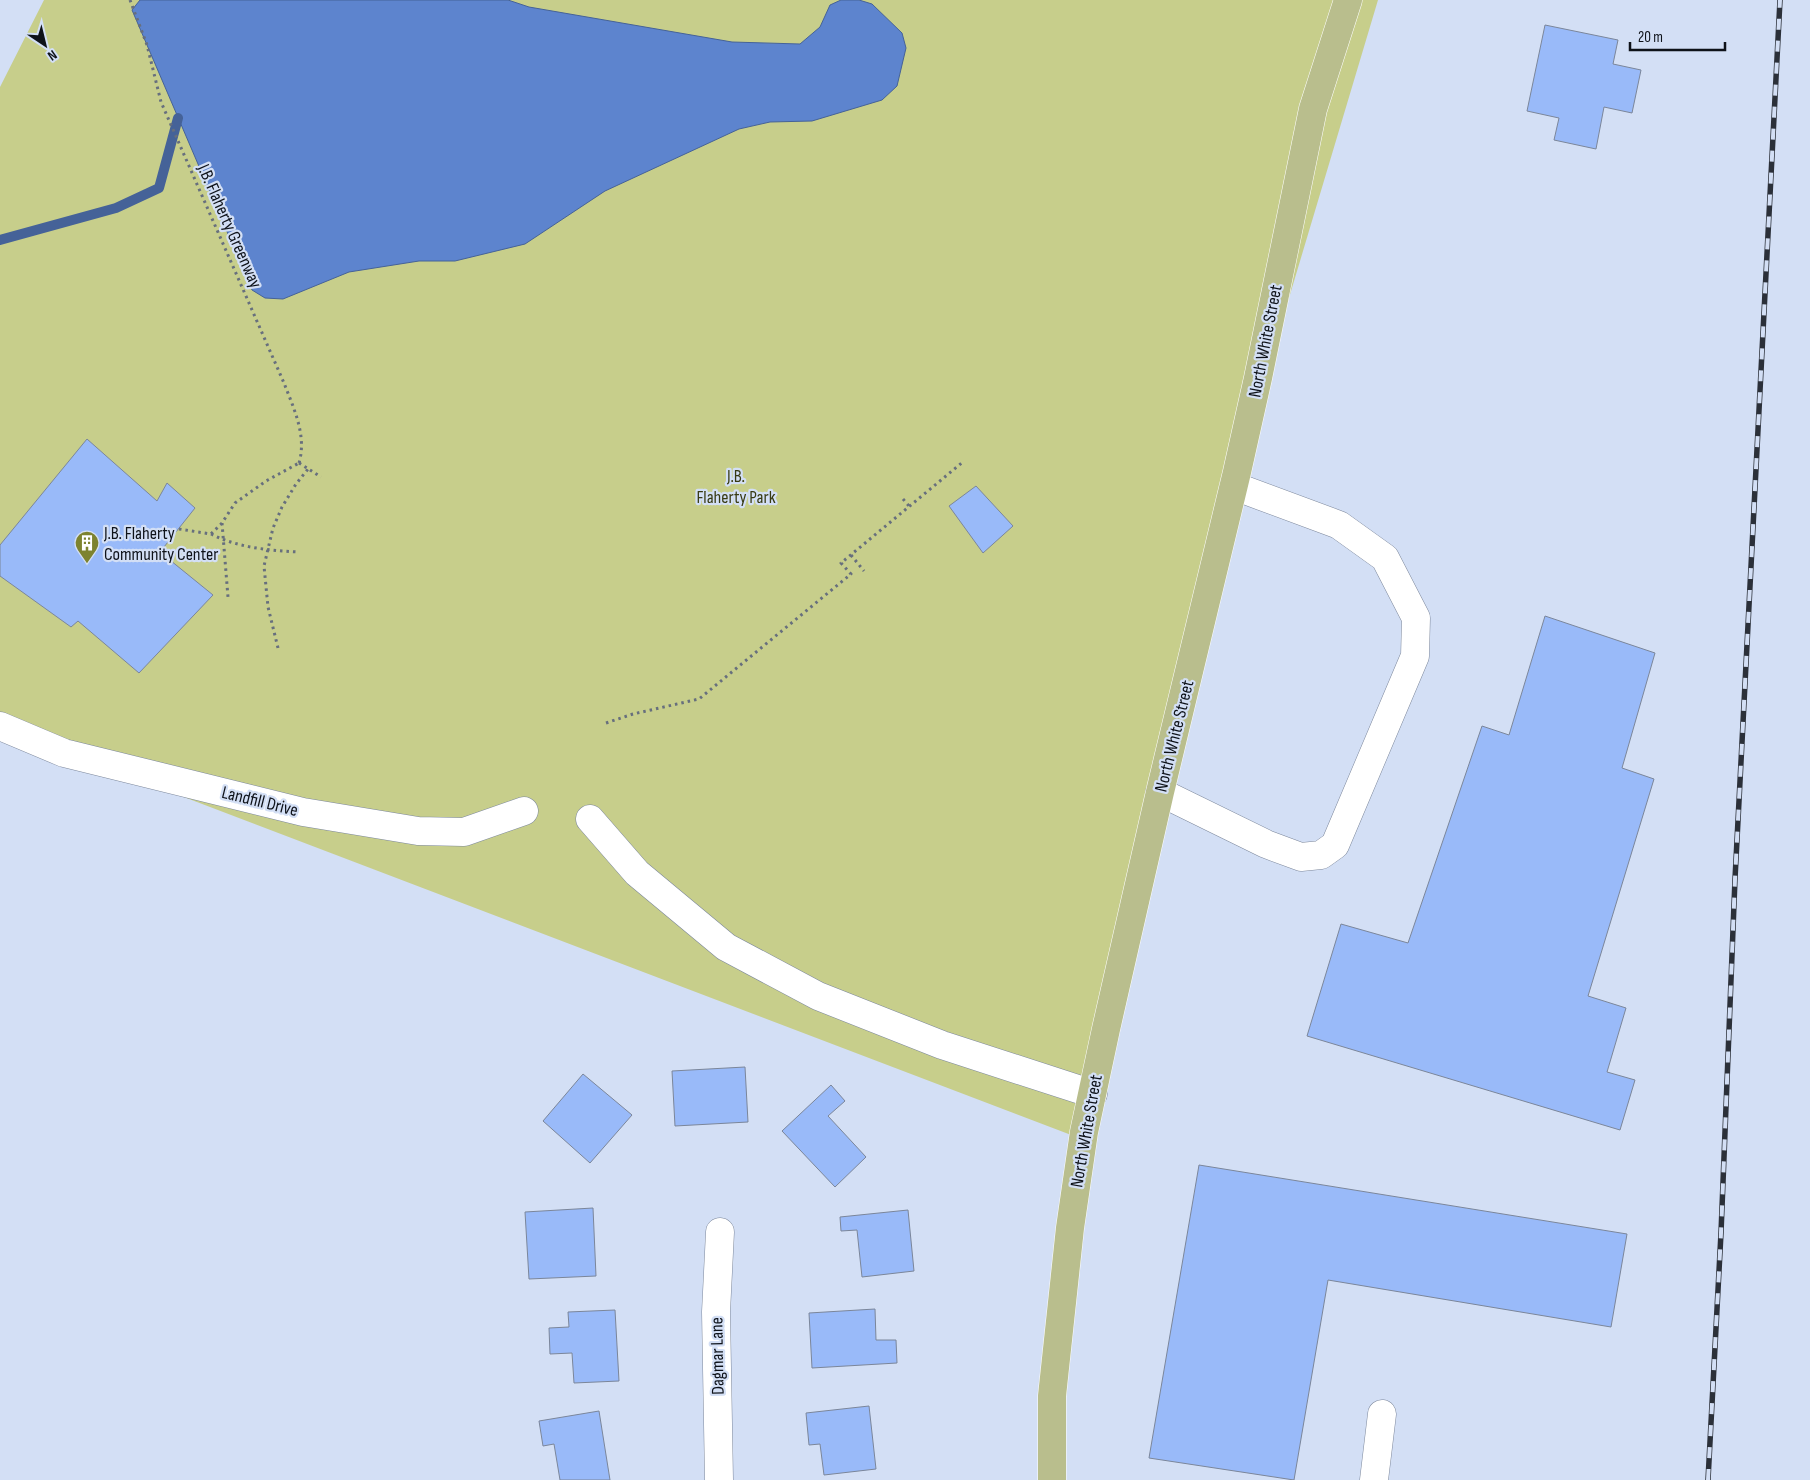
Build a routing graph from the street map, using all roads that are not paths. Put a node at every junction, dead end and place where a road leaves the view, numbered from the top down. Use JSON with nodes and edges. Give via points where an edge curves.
{"nodes":[{"id":1,"x":1348,"y":0,"type":"edge"},
{"id":2,"x":1234,"y":486,"type":"junction"},
{"id":3,"x":0,"y":726,"type":"edge"},
{"id":4,"x":1160,"y":792,"type":"junction"},
{"id":5,"x":524,"y":811,"type":"dead end"},
{"id":6,"x":590,"y":819,"type":"dead end"},
{"id":7,"x":1092,"y":1094,"type":"junction"},
{"id":8,"x":720,"y":1232,"type":"dead end"},
{"id":9,"x":1382,"y":1414,"type":"dead end"},
{"id":10,"x":719,"y":1480,"type":"edge"},
{"id":11,"x":1052,"y":1480,"type":"edge"},
{"id":12,"x":1374,"y":1480,"type":"edge"}],
"edges":[{"from":1,"to":2,"type":"main road","name":"North White Street","via":[[1313,109]]},
{"from":2,"to":4,"type":"main road","name":"North White Street"},
{"from":2,"to":4,"type":"street","via":[[1339,526],[1385,558],[1416,618],[1415,656],[1335,845],[1321,855],[1301,857],[1275,847]]},
{"from":3,"to":5,"type":"street","name":"Landfill Drive","via":[[64,753],[303,812],[418,831],[464,832]]},
{"from":4,"to":7,"type":"main road","name":"North White Street"},
{"from":6,"to":7,"type":"street","via":[[637,873],[726,947],[818,996],[942,1044]]},
{"from":7,"to":11,"type":"main road","name":"North White Street","via":[[1070,1228],[1053,1386]]},
{"from":8,"to":10,"type":"street","name":"Dagmar Lane","via":[[716,1312]]},
{"from":9,"to":12,"type":"street"}]}
